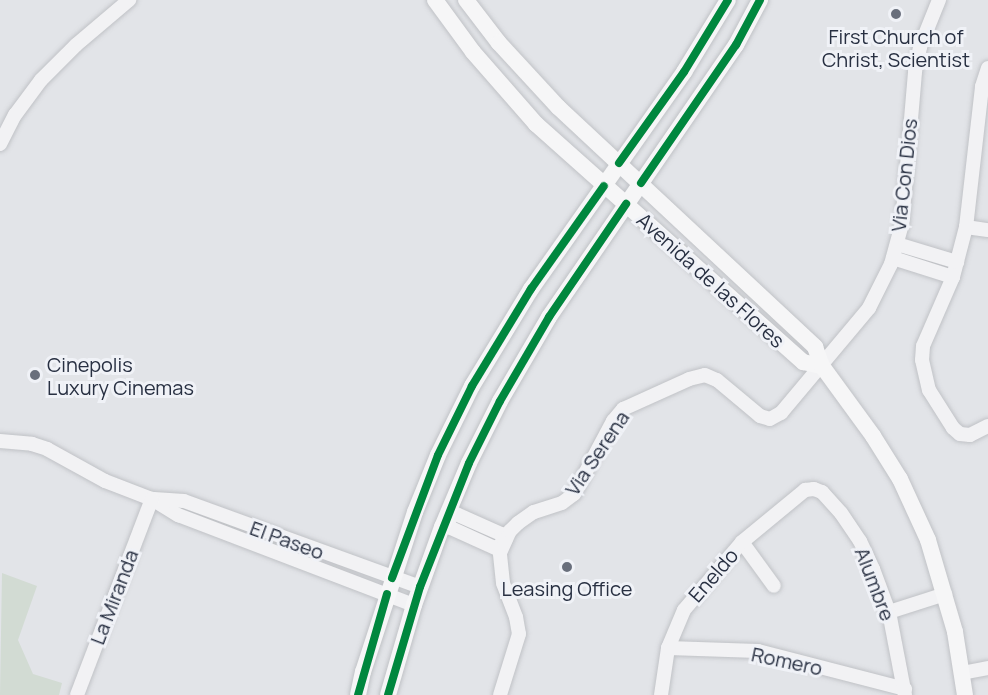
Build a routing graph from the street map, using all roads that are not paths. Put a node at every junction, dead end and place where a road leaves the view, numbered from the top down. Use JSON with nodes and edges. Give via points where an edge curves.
{"nodes":[{"id":1,"x":129,"y":0,"type":"edge"},
{"id":2,"x":435,"y":0,"type":"edge"},
{"id":3,"x":466,"y":0,"type":"edge"},
{"id":4,"x":728,"y":0,"type":"edge"},
{"id":5,"x":760,"y":0,"type":"edge"},
{"id":6,"x":939,"y":0,"type":"edge"},
{"id":7,"x":988,"y":68,"type":"edge"},
{"id":8,"x":982,"y":135,"type":"edge"},
{"id":9,"x":0,"y":144,"type":"edge"},
{"id":10,"x":620,"y":163,"type":"junction"},
{"id":11,"x":641,"y":183,"type":"junction"},
{"id":12,"x":604,"y":186,"type":"junction"},
{"id":13,"x":626,"y":204,"type":"junction"},
{"id":14,"x":966,"y":227,"type":"junction"},
{"id":15,"x":988,"y":230,"type":"edge"},
{"id":16,"x":897,"y":244,"type":"junction"},
{"id":17,"x":893,"y":258,"type":"junction"},
{"id":18,"x":957,"y":262,"type":"junction"},
{"id":19,"x":953,"y":277,"type":"junction"},
{"id":20,"x":822,"y":366,"type":"junction"},
{"id":21,"x":988,"y":426,"type":"edge"},
{"id":22,"x":0,"y":441,"type":"edge"},
{"id":23,"x":814,"y":489,"type":"joint"},
{"id":24,"x":152,"y":499,"type":"junction"},
{"id":25,"x":446,"y":519,"type":"junction"},
{"id":26,"x":742,"y":542,"type":"junction"},
{"id":27,"x":504,"y":543,"type":"junction"},
{"id":28,"x":389,"y":586,"type":"junction"},
{"id":29,"x":774,"y":586,"type":"dead end"},
{"id":30,"x":420,"y":587,"type":"junction"},
{"id":31,"x":945,"y":594,"type":"junction"},
{"id":32,"x":414,"y":604,"type":"junction"},
{"id":33,"x":889,"y":612,"type":"junction"},
{"id":34,"x":668,"y":648,"type":"junction"},
{"id":35,"x":988,"y":668,"type":"edge"},
{"id":36,"x":962,"y":674,"type":"junction"},
{"id":37,"x":905,"y":692,"type":"edge"},
{"id":38,"x":76,"y":695,"type":"edge"},
{"id":39,"x":358,"y":695,"type":"edge"},
{"id":40,"x":388,"y":695,"type":"edge"},
{"id":41,"x":500,"y":695,"type":"edge"},
{"id":42,"x":661,"y":695,"type":"edge"},
{"id":43,"x":964,"y":695,"type":"edge"}],
"edges":[{"from":1,"to":9,"type":"street","via":[[41,80],[15,115]]},
{"from":2,"to":12,"type":"main road","name":"Avenida de las Flores","via":[[473,52],[536,124]]},
{"from":3,"to":10,"type":"main road","name":"Avenida de las Flores","via":[[499,43],[558,106]]},
{"from":4,"to":10,"type":"main road","via":[[684,72]]},
{"from":5,"to":11,"type":"main road","via":[[736,45]]},
{"from":6,"to":16,"type":"street","name":"Via Con Dios","via":[[920,47],[915,72],[906,204]]},
{"from":7,"to":8,"type":"street","via":[[982,87]]},
{"from":8,"to":14,"type":"street"},
{"from":10,"to":11,"type":"main road","name":"Avenida de las Flores"},
{"from":10,"to":12,"type":"main road"},
{"from":11,"to":13,"type":"main road"},
{"from":11,"to":20,"type":"main road","name":"Avenida de las Flores","via":[[815,347]]},
{"from":12,"to":13,"type":"main road","name":"Avenida de las Flores"},
{"from":12,"to":28,"type":"main road","via":[[531,288],[472,386],[434,465]]},
{"from":13,"to":20,"type":"main road","name":"Avenida de las Flores","via":[[803,362]]},
{"from":13,"to":25,"type":"main road","via":[[549,318],[500,401]]},
{"from":14,"to":15,"type":"street"},
{"from":14,"to":18,"type":"street"},
{"from":16,"to":17,"type":"street","name":"Via Con Dios"},
{"from":16,"to":18,"type":"street"},
{"from":17,"to":19,"type":"street"},
{"from":17,"to":20,"type":"street","name":"Via Con Dios","via":[[869,308]]},
{"from":18,"to":19,"type":"street"},
{"from":19,"to":21,"type":"street","via":[[923,346],[923,374],[929,390],[960,434],[970,435]]},
{"from":20,"to":27,"type":"street","name":"Via Serena","via":[[781,413],[770,419],[760,416],[717,380],[705,375],[628,405],[613,421],[574,494],[526,517],[510,531]]},
{"from":20,"to":31,"type":"main road","name":"Avenida de las Flores","via":[[900,479],[928,540]]},
{"from":22,"to":24,"type":"street","name":"El Paseo","via":[[47,449],[105,481]]},
{"from":23,"to":26,"type":"street","name":"Eneldo","via":[[805,490]]},
{"from":23,"to":33,"type":"street","name":"Alumbre","via":[[822,492],[841,513],[860,541]]},
{"from":24,"to":28,"type":"street","name":"El Paseo","via":[[184,501]]},
{"from":24,"to":38,"type":"street","name":"La Miranda"},
{"from":25,"to":27,"type":"street","via":[[451,528],[495,548]]},
{"from":25,"to":30,"type":"main road"},
{"from":26,"to":29,"type":"street"},
{"from":26,"to":34,"type":"street","name":"Eneldo","via":[[684,610]]},
{"from":27,"to":41,"type":"street","via":[[499,565],[519,634]]},
{"from":28,"to":30,"type":"street","name":"El Paseo"},
{"from":28,"to":32,"type":"street","name":"El Paseo"},
{"from":28,"to":39,"type":"main road"},
{"from":30,"to":32,"type":"main road"},
{"from":31,"to":33,"type":"street"},
{"from":31,"to":36,"type":"main road","name":"Avenida de las Flores"},
{"from":32,"to":40,"type":"main road"},
{"from":33,"to":37,"type":"street","name":"Alumbre"},
{"from":34,"to":37,"type":"street","name":"Romero","via":[[758,651]]},
{"from":34,"to":42,"type":"street","name":"Eneldo"},
{"from":35,"to":36,"type":"street"},
{"from":36,"to":43,"type":"main road","name":"Avenida de las Flores"}]}
